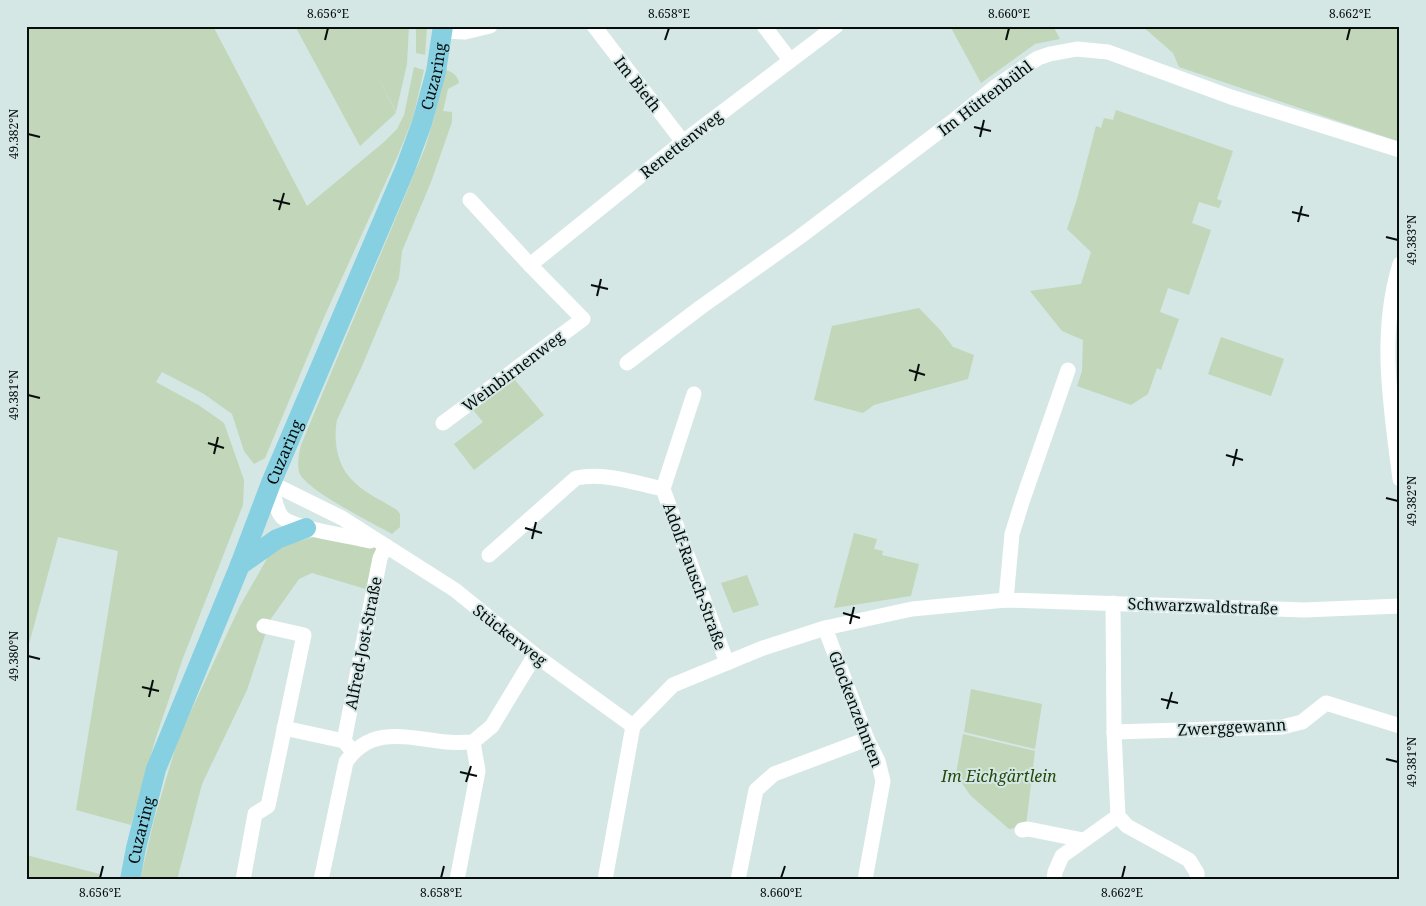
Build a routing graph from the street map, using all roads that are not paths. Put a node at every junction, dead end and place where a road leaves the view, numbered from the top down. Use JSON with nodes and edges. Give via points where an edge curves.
{"nodes":[{"id":1,"x":490,"y":26,"type":"edge"},
{"id":2,"x":594,"y":26,"type":"edge"},
{"id":3,"x":764,"y":26,"type":"edge"},
{"id":4,"x":836,"y":26,"type":"edge"},
{"id":5,"x":443,"y":29,"type":"edge"},
{"id":6,"x":790,"y":60,"type":"junction"},
{"id":7,"x":683,"y":142,"type":"junction"},
{"id":8,"x":1400,"y":150,"type":"edge"},
{"id":9,"x":470,"y":200,"type":"dead end"},
{"id":10,"x":530,"y":266,"type":"junction"},
{"id":11,"x":1399,"y":271,"type":"edge"},
{"id":12,"x":627,"y":364,"type":"dead end"},
{"id":13,"x":1068,"y":370,"type":"dead end"},
{"id":14,"x":694,"y":394,"type":"dead end"},
{"id":15,"x":443,"y":423,"type":"dead end"},
{"id":16,"x":1399,"y":472,"type":"edge"},
{"id":17,"x":271,"y":483,"type":"junction"},
{"id":18,"x":663,"y":489,"type":"junction"},
{"id":19,"x":306,"y":528,"type":"junction"},
{"id":20,"x":386,"y":546,"type":"junction"},
{"id":21,"x":489,"y":555,"type":"dead end"},
{"id":22,"x":240,"y":564,"type":"junction"},
{"id":23,"x":1006,"y":600,"type":"junction"},
{"id":24,"x":1113,"y":603,"type":"junction"},
{"id":25,"x":1400,"y":606,"type":"edge"},
{"id":26,"x":264,"y":626,"type":"dead end"},
{"id":27,"x":825,"y":628,"type":"junction"},
{"id":28,"x":535,"y":655,"type":"junction"},
{"id":29,"x":727,"y":663,"type":"junction"},
{"id":30,"x":633,"y":726,"type":"junction"},
{"id":31,"x":1400,"y":726,"type":"edge"},
{"id":32,"x":284,"y":728,"type":"junction"},
{"id":33,"x":1114,"y":732,"type":"junction"},
{"id":34,"x":867,"y":739,"type":"junction"},
{"id":35,"x":473,"y":742,"type":"junction"},
{"id":36,"x":348,"y":746,"type":"junction"},
{"id":37,"x":1118,"y":816,"type":"junction"},
{"id":38,"x":1022,"y":830,"type":"dead end"},
{"id":39,"x":1083,"y":840,"type":"junction"},
{"id":40,"x":130,"y":880,"type":"edge"},
{"id":41,"x":243,"y":880,"type":"edge"},
{"id":42,"x":322,"y":880,"type":"edge"},
{"id":43,"x":457,"y":880,"type":"edge"},
{"id":44,"x":605,"y":880,"type":"edge"},
{"id":45,"x":738,"y":880,"type":"edge"},
{"id":46,"x":865,"y":880,"type":"edge"},
{"id":47,"x":1054,"y":880,"type":"edge"},
{"id":48,"x":1197,"y":880,"type":"edge"}],
"edges":[{"from":1,"to":5,"type":"street","via":[[465,32]]},
{"from":2,"to":7,"type":"street","name":"Im Bieth"},
{"from":3,"to":6,"type":"street"},
{"from":4,"to":6,"type":"street","name":"Renettenweg"},
{"from":5,"to":17,"type":"main road","name":"Cuzaring","via":[[436,72],[405,168]]},
{"from":6,"to":7,"type":"street","name":"Renettenweg"},
{"from":7,"to":10,"type":"street","name":"Renettenweg"},
{"from":8,"to":12,"type":"street","name":"Im Hüttenbühl","via":[[1231,97],[1108,52],[1077,49],[1050,54],[1038,58],[995,87]]},
{"from":9,"to":10,"type":"street"},
{"from":10,"to":15,"type":"street","name":"Weinbirnenweg","via":[[583,319]]},
{"from":11,"to":16,"type":"street","via":[[1389,329],[1388,386]]},
{"from":13,"to":23,"type":"street","via":[[1012,534]]},
{"from":14,"to":18,"type":"street","name":"Adolf-Rausch-Straße"},
{"from":17,"to":19,"type":"street","name":"Stückerweg","via":[[276,506],[283,518]]},
{"from":17,"to":20,"type":"street","name":"Stückerweg","via":[[342,518]]},
{"from":17,"to":22,"type":"main road","name":"Cuzaring"},
{"from":18,"to":21,"type":"street","name":"Adolf-Rausch-Straße","via":[[602,476],[576,478]]},
{"from":18,"to":29,"type":"street","name":"Adolf-Rausch-Straße"},
{"from":19,"to":20,"type":"street","name":"Stückerweg"},
{"from":19,"to":22,"type":"main road","via":[[277,539]]},
{"from":20,"to":28,"type":"street","name":"Stückerweg","via":[[455,590]]},
{"from":20,"to":36,"type":"street","name":"Alfred-Jost-Straße","via":[[380,558]]},
{"from":22,"to":40,"type":"main road","name":"Cuzaring","via":[[156,769]]},
{"from":23,"to":24,"type":"street","name":"Schwarzwaldstraße"},
{"from":23,"to":27,"type":"street","name":"Schwarzwaldstraße","via":[[912,609]]},
{"from":24,"to":25,"type":"street","name":"Schwarzwaldstraße","via":[[1304,610]]},
{"from":24,"to":33,"type":"street"},
{"from":26,"to":32,"type":"street","via":[[304,635]]},
{"from":27,"to":29,"type":"street","name":"Schwarzwaldstraße"},
{"from":27,"to":34,"type":"street","name":"Glockenzehnten"},
{"from":28,"to":30,"type":"street","name":"Stückerweg"},
{"from":28,"to":35,"type":"street","via":[[492,726]]},
{"from":29,"to":30,"type":"street","name":"Schwarzwaldstraße","via":[[673,685]]},
{"from":30,"to":44,"type":"street"},
{"from":31,"to":33,"type":"street","name":"Zwerggewann","via":[[1326,703],[1302,722],[1282,727]]},
{"from":32,"to":36,"type":"street"},
{"from":32,"to":41,"type":"street","via":[[268,806],[255,814]]},
{"from":33,"to":37,"type":"street"},
{"from":34,"to":45,"type":"street","via":[[774,774],[756,790]]},
{"from":34,"to":46,"type":"street","name":"Glockenzehnten","via":[[883,781]]},
{"from":35,"to":36,"type":"street","via":[[392,736]]},
{"from":35,"to":43,"type":"street","via":[[478,771]]},
{"from":36,"to":42,"type":"street","name":"Alfred-Jost-Straße"},
{"from":37,"to":39,"type":"street"},
{"from":37,"to":48,"type":"street","via":[[1127,826],[1188,860],[1197,873]]},
{"from":38,"to":39,"type":"street"},
{"from":39,"to":47,"type":"street","via":[[1062,856]]}]}
